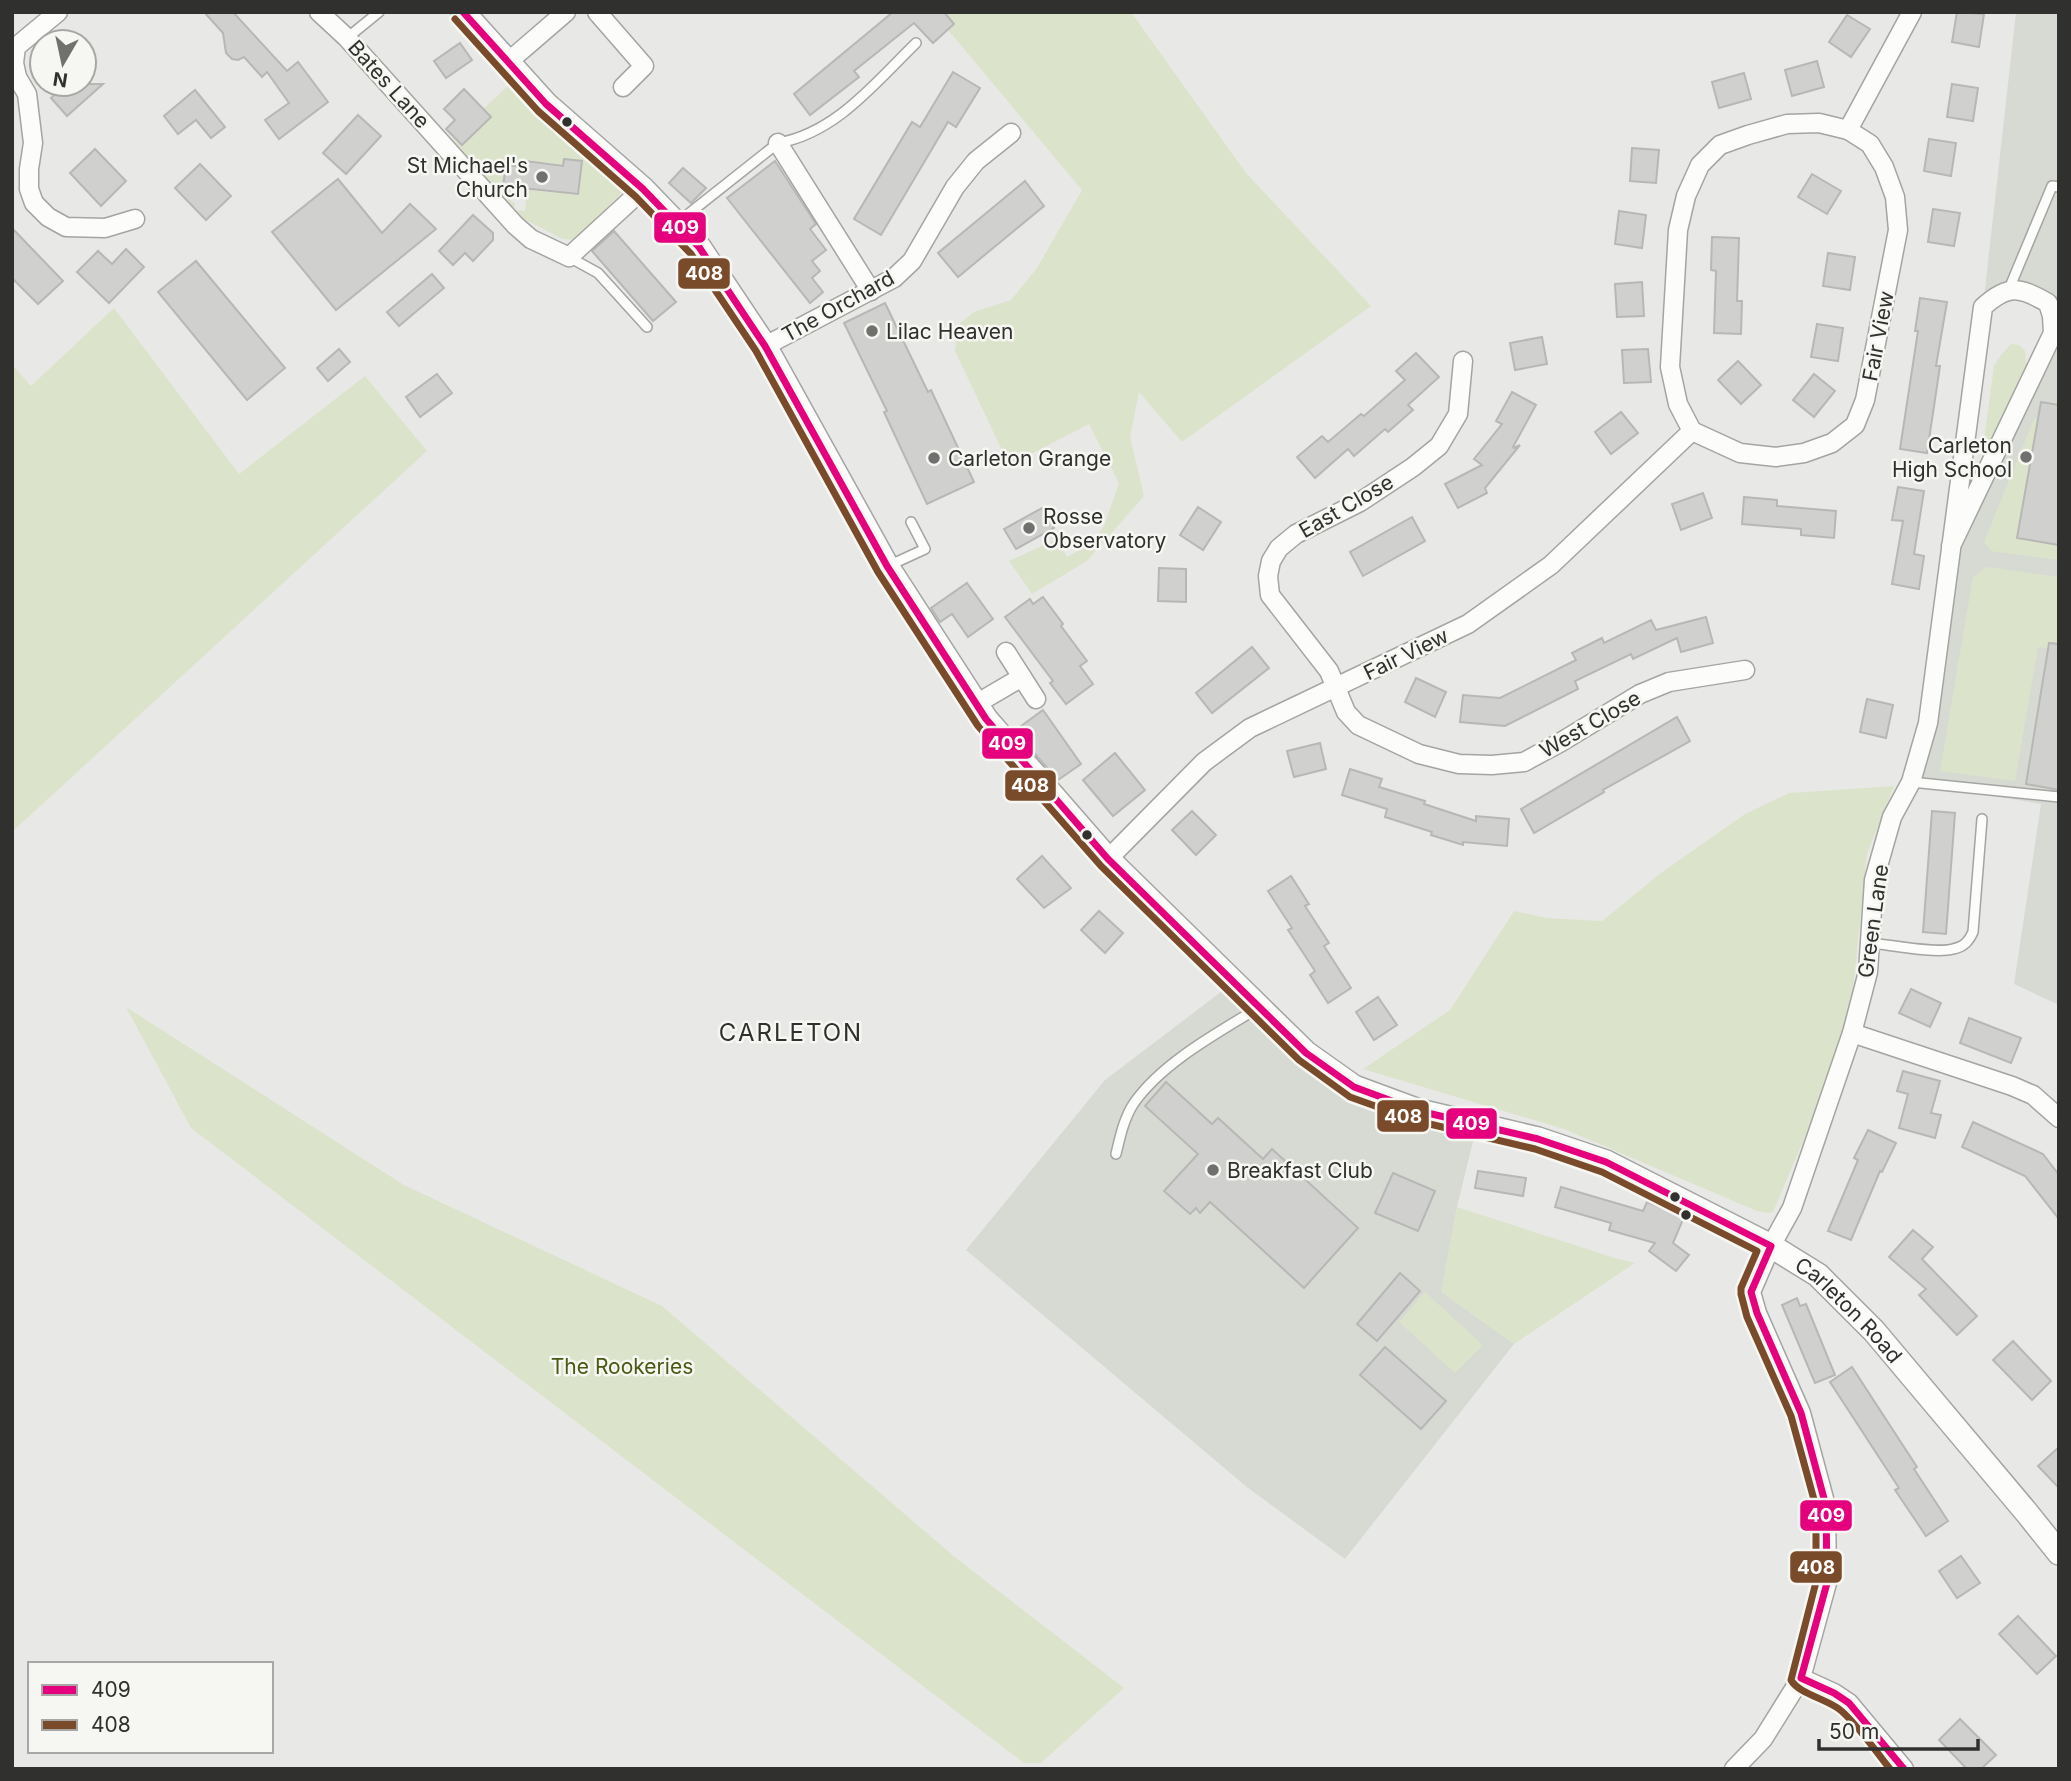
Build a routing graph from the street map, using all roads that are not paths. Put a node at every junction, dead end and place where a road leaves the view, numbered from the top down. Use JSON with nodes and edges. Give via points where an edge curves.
{"nodes":[{"id":1,"x":58,"y":12,"type":"edge"},
{"id":2,"x":319,"y":12,"type":"edge"},
{"id":3,"x":379,"y":12,"type":"edge"},
{"id":4,"x":463,"y":12,"type":"edge"},
{"id":5,"x":566,"y":12,"type":"edge"},
{"id":6,"x":597,"y":12,"type":"edge"},
{"id":7,"x":1912,"y":12,"type":"edge"},
{"id":8,"x":347,"y":38,"type":"junction"},
{"id":9,"x":916,"y":43,"type":"dead end"},
{"id":10,"x":508,"y":62,"type":"junction"},
{"id":11,"x":622,"y":87,"type":"dead end"},
{"id":12,"x":1848,"y":130,"type":"junction"},
{"id":13,"x":1011,"y":133,"type":"dead end"},
{"id":14,"x":778,"y":143,"type":"junction"},
{"id":15,"x":2059,"y":187,"type":"edge"},
{"id":16,"x":643,"y":189,"type":"junction"},
{"id":17,"x":135,"y":219,"type":"dead end"},
{"id":18,"x":677,"y":224,"type":"junction"},
{"id":19,"x":569,"y":257,"type":"junction"},
{"id":20,"x":2010,"y":289,"type":"junction"},
{"id":21,"x":871,"y":291,"type":"junction"},
{"id":22,"x":2055,"y":317,"type":"edge"},
{"id":23,"x":647,"y":327,"type":"dead end"},
{"id":24,"x":765,"y":346,"type":"junction"},
{"id":25,"x":1463,"y":361,"type":"dead end"},
{"id":26,"x":1692,"y":431,"type":"junction"},
{"id":27,"x":911,"y":522,"type":"dead end"},
{"id":28,"x":1951,"y":546,"type":"junction"},
{"id":29,"x":887,"y":566,"type":"junction"},
{"id":30,"x":1006,"y":652,"type":"dead end"},
{"id":31,"x":1745,"y":670,"type":"dead end"},
{"id":32,"x":1022,"y":677,"type":"junction"},
{"id":33,"x":1335,"y":689,"type":"junction"},
{"id":34,"x":1036,"y":699,"type":"dead end"},
{"id":35,"x":976,"y":704,"type":"junction"},
{"id":36,"x":1912,"y":782,"type":"junction"},
{"id":37,"x":2059,"y":797,"type":"edge"},
{"id":38,"x":1982,"y":819,"type":"dead end"},
{"id":39,"x":1108,"y":859,"type":"junction"},
{"id":40,"x":1871,"y":943,"type":"junction"},
{"id":41,"x":1260,"y":1007,"type":"junction"},
{"id":42,"x":1852,"y":1033,"type":"junction"},
{"id":43,"x":2059,"y":1118,"type":"edge"},
{"id":44,"x":1116,"y":1154,"type":"dead end"},
{"id":45,"x":1771,"y":1246,"type":"junction"},
{"id":46,"x":2059,"y":1553,"type":"edge"},
{"id":47,"x":1801,"y":1678,"type":"junction"},
{"id":48,"x":1734,"y":1769,"type":"edge"},
{"id":49,"x":1904,"y":1769,"type":"edge"}],
"edges":[{"from":1,"to":17,"type":"street","via":[[16,47],[17,77],[27,94],[33,144],[29,189],[34,203],[48,218],[66,227],[105,228]]},
{"from":2,"to":8,"type":"street","name":"Bates Lane"},
{"from":3,"to":8,"type":"lane"},
{"from":4,"to":10,"type":"street","name":"Carleton Road"},
{"from":5,"to":10,"type":"street"},
{"from":6,"to":11,"type":"street","via":[[644,66]]},
{"from":7,"to":12,"type":"street"},
{"from":8,"to":19,"type":"street","name":"Bates Lane","via":[[515,225],[531,239]]},
{"from":9,"to":14,"type":"lane","via":[[846,110],[816,131]]},
{"from":10,"to":16,"type":"street","name":"Carleton Road","via":[[545,104]]},
{"from":12,"to":26,"type":"street","name":"Fair View","via":[[1819,123],[1787,124],[1720,145],[1700,165],[1678,230],[1670,367],[1678,404]]},
{"from":12,"to":26,"type":"street","name":"Fair View","via":[[1870,144],[1884,167],[1895,197],[1898,230],[1866,400],[1855,425],[1832,443],[1776,457],[1740,453]]},
{"from":13,"to":21,"type":"street","name":"The Orchard","via":[[976,161],[955,187],[912,261]]},
{"from":14,"to":18,"type":"lane"},
{"from":14,"to":21,"type":"street"},
{"from":15,"to":20,"type":"lane","via":[[2052,186]]},
{"from":16,"to":18,"type":"street","name":"Carleton Road"},
{"from":16,"to":19,"type":"street"},
{"from":18,"to":24,"type":"street","name":"Carleton Road","via":[[699,247]]},
{"from":19,"to":23,"type":"lane","via":[[598,273]]},
{"from":20,"to":22,"type":"street","name":"Green Lane","via":[[2027,291],[2048,303]]},
{"from":20,"to":28,"type":"street","name":"Green Lane","via":[[1983,307]]},
{"from":21,"to":24,"type":"street","name":"The Orchard"},
{"from":22,"to":28,"type":"street","name":"Green Lane","via":[[2037,369]]},
{"from":24,"to":29,"type":"street","name":"Carleton Road"},
{"from":25,"to":33,"type":"street","name":"East Close","via":[[1458,414],[1439,446],[1360,502],[1296,534],[1271,561],[1270,594],[1329,671]]},
{"from":26,"to":33,"type":"street","name":"Fair View","via":[[1551,565],[1468,624]]},
{"from":27,"to":29,"type":"lane","via":[[925,549]]},
{"from":28,"to":36,"type":"street","name":"Green Lane","via":[[1928,723]]},
{"from":29,"to":35,"type":"street","name":"Carleton Road"},
{"from":30,"to":32,"type":"street"},
{"from":31,"to":33,"type":"street","name":"West Close","via":[[1669,682],[1640,694],[1524,762],[1492,765],[1459,764],[1419,754],[1358,725]]},
{"from":32,"to":34,"type":"street"},
{"from":32,"to":35,"type":"street"},
{"from":33,"to":39,"type":"street","name":"Fair View","via":[[1250,728],[1204,762]]},
{"from":35,"to":39,"type":"street","name":"Carleton Road"},
{"from":36,"to":37,"type":"lane"},
{"from":36,"to":40,"type":"street","name":"Green Lane","via":[[1892,817],[1874,880]]},
{"from":38,"to":40,"type":"lane","via":[[1969,941],[1943,951]]},
{"from":39,"to":41,"type":"street","name":"Carleton Road"},
{"from":40,"to":42,"type":"street","name":"Green Lane"},
{"from":41,"to":44,"type":"lane","via":[[1199,1044],[1149,1087],[1123,1126]]},
{"from":41,"to":45,"type":"street","name":"Carleton Road","via":[[1306,1053],[1354,1087],[1419,1111],[1538,1139],[1606,1163]]},
{"from":42,"to":43,"type":"street","via":[[2012,1086],[2033,1095]]},
{"from":42,"to":45,"type":"street","name":"Green Lane","via":[[1792,1208]]},
{"from":45,"to":46,"type":"street","name":"Carleton Road","via":[[1818,1275],[1874,1331]]},
{"from":45,"to":47,"type":"street","name":"Green Lane","via":[[1751,1292],[1801,1413],[1826,1506],[1827,1584]]},
{"from":47,"to":48,"type":"street","name":"Green Lane","via":[[1763,1739]]},
{"from":47,"to":49,"type":"street","via":[[1849,1703]]}]}
